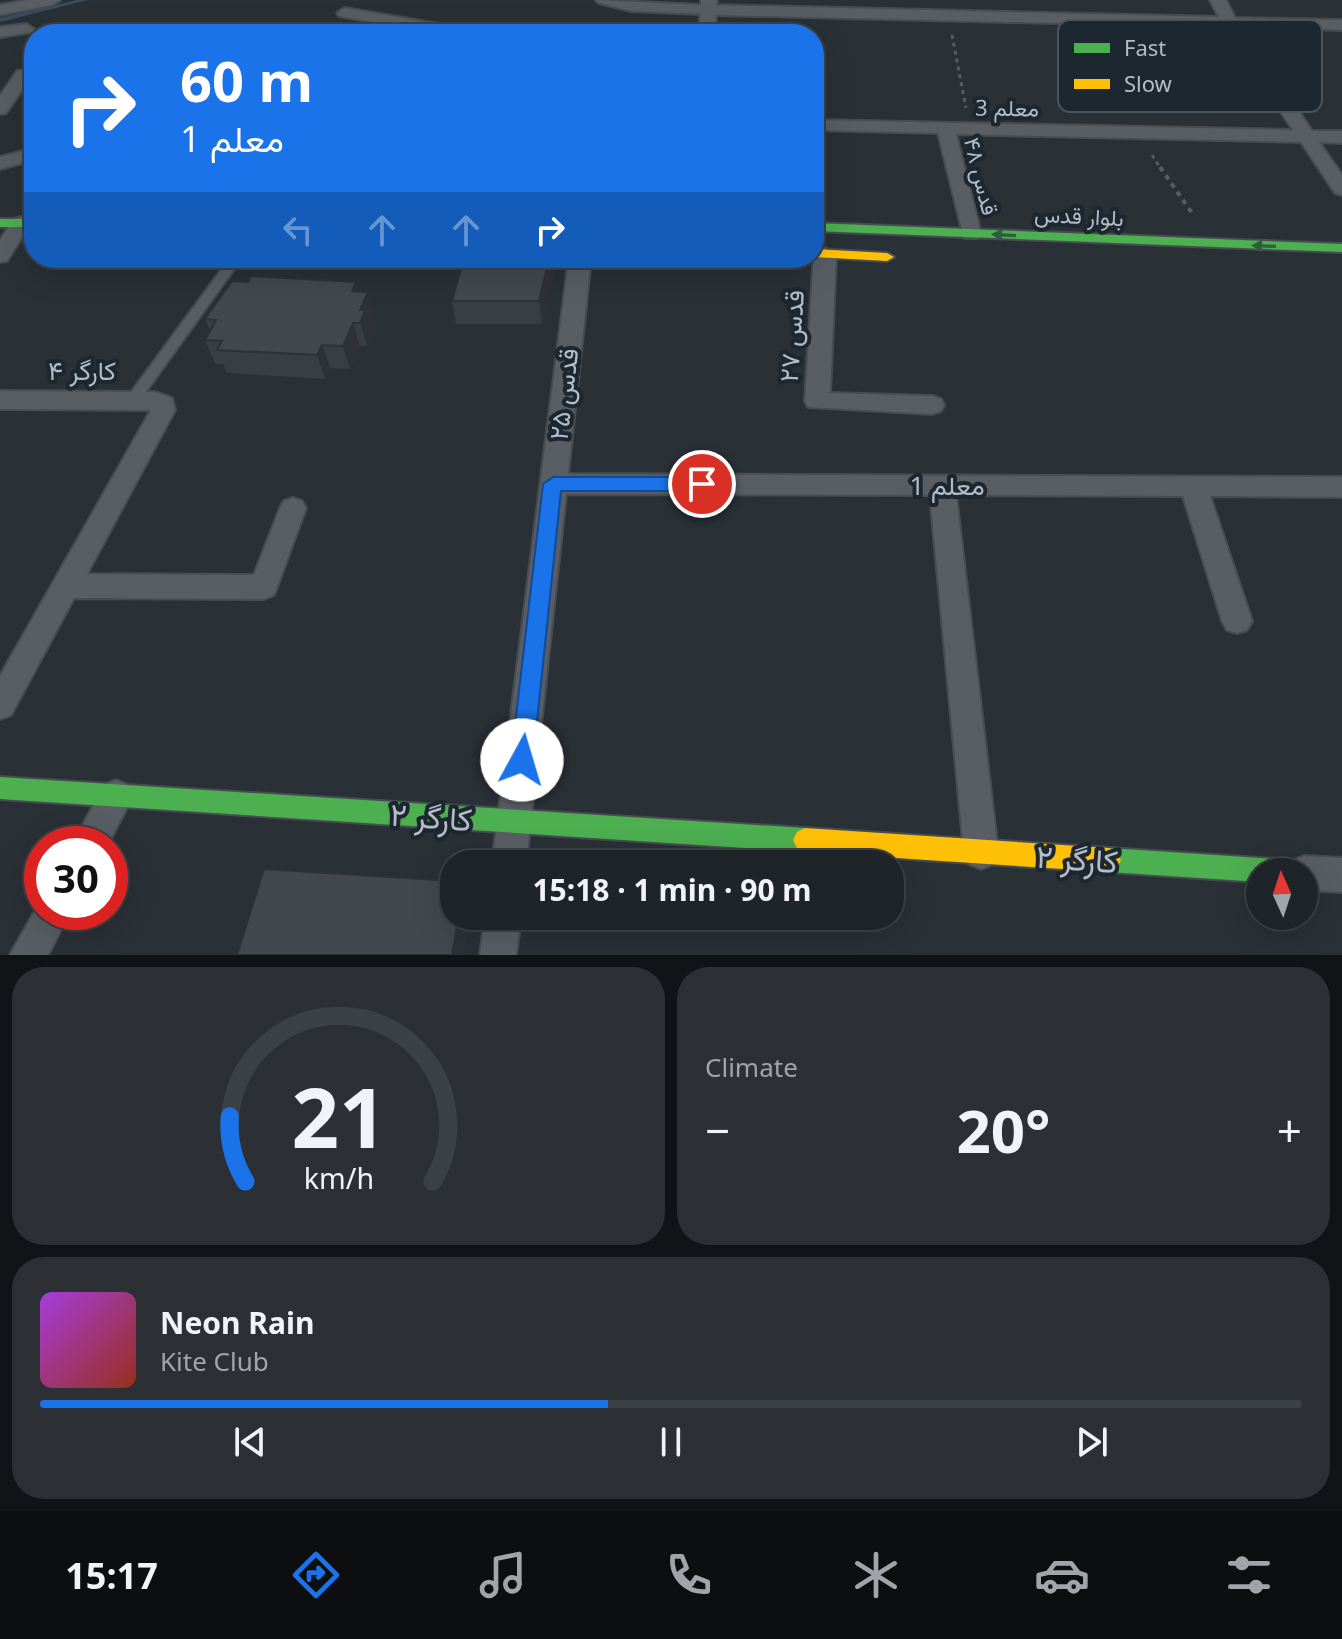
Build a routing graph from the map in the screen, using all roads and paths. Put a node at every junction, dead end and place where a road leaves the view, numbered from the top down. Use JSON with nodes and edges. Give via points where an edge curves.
{"nodes":[{"id":1,"x":52,"y":0,"type":"edge"},
{"id":2,"x":604,"y":0,"type":"edge"},
{"id":3,"x":1218,"y":0,"type":"edge"},
{"id":4,"x":710,"y":5,"type":"edge"},
{"id":5,"x":1007,"y":8,"type":"edge"},
{"id":6,"x":0,"y":10,"type":"edge"},
{"id":7,"x":345,"y":13,"type":"dead end"},
{"id":8,"x":948,"y":14,"type":"junction"},
{"id":9,"x":1197,"y":20,"type":"edge"},
{"id":10,"x":1228,"y":20,"type":"edge"},
{"id":11,"x":409,"y":24,"type":"edge"},
{"id":12,"x":1322,"y":24,"type":"edge"},
{"id":13,"x":1342,"y":25,"type":"edge"},
{"id":14,"x":24,"y":29,"type":"edge"},
{"id":15,"x":0,"y":32,"type":"edge"},
{"id":16,"x":23,"y":75,"type":"dead end"},
{"id":17,"x":0,"y":109,"type":"edge"},
{"id":18,"x":1290,"y":112,"type":"edge"},
{"id":19,"x":824,"y":125,"type":"edge"},
{"id":20,"x":946,"y":130,"type":"junction"},
{"id":21,"x":971,"y":131,"type":"junction"},
{"id":22,"x":1138,"y":135,"type":"junction"},
{"id":23,"x":1307,"y":137,"type":"junction"},
{"id":24,"x":1342,"y":137,"type":"edge"},
{"id":25,"x":24,"y":157,"type":"edge"},
{"id":26,"x":0,"y":163,"type":"edge"},
{"id":27,"x":1342,"y":189,"type":"edge"},
{"id":28,"x":18,"y":223,"type":"edge"},
{"id":29,"x":824,"y":227,"type":"edge"},
{"id":30,"x":971,"y":234,"type":"junction"},
{"id":31,"x":1213,"y":245,"type":"junction"},
{"id":32,"x":1342,"y":248,"type":"edge"},
{"id":33,"x":824,"y":254,"type":"edge"},
{"id":34,"x":0,"y":256,"type":"edge"},
{"id":35,"x":904,"y":257,"type":"dead end"},
{"id":36,"x":229,"y":268,"type":"edge"},
{"id":37,"x":579,"y":268,"type":"edge"},
{"id":38,"x":820,"y":268,"type":"edge"},
{"id":39,"x":0,"y":400,"type":"edge"},
{"id":40,"x":132,"y":401,"type":"junction"},
{"id":41,"x":932,"y":405,"type":"dead end"},
{"id":42,"x":553,"y":484,"type":"junction"},
{"id":43,"x":942,"y":485,"type":"junction"},
{"id":44,"x":1193,"y":486,"type":"junction"},
{"id":45,"x":1342,"y":487,"type":"edge"},
{"id":46,"x":293,"y":508,"type":"dead end"},
{"id":47,"x":66,"y":586,"type":"junction"},
{"id":48,"x":1237,"y":621,"type":"dead end"},
{"id":49,"x":0,"y":705,"type":"edge"},
{"id":50,"x":0,"y":788,"type":"edge"},
{"id":51,"x":116,"y":796,"type":"junction"},
{"id":52,"x":515,"y":821,"type":"junction"},
{"id":53,"x":100,"y":826,"type":"edge"},
{"id":54,"x":511,"y":850,"type":"edge"},
{"id":55,"x":981,"y":852,"type":"junction"},
{"id":56,"x":1246,"y":869,"type":"edge"},
{"id":57,"x":1318,"y":874,"type":"edge"},
{"id":58,"x":1342,"y":875,"type":"edge"},
{"id":59,"x":42,"y":930,"type":"edge"},
{"id":60,"x":501,"y":930,"type":"edge"},
{"id":61,"x":28,"y":955,"type":"edge"},
{"id":62,"x":498,"y":955,"type":"edge"}],
"edges":[{"from":1,"to":6,"type":"street"},
{"from":2,"to":4,"type":"street","via":[[631,6]]},
{"from":3,"to":10,"type":"street"},
{"from":4,"to":8,"type":"street"},
{"from":5,"to":8,"type":"street"},
{"from":5,"to":9,"type":"street"},
{"from":7,"to":11,"type":"street"},
{"from":8,"to":21,"type":"path"},
{"from":12,"to":13,"type":"street"},
{"from":14,"to":15,"type":"street"},
{"from":16,"to":17,"type":"street"},
{"from":18,"to":23,"type":"street"},
{"from":19,"to":20,"type":"street","name":"معلم 3"},
{"from":20,"to":21,"type":"street","name":"معلم 3"},
{"from":20,"to":30,"type":"street","name":"قدس ۴۸"},
{"from":21,"to":22,"type":"street","name":"معلم 3"},
{"from":22,"to":23,"type":"street","name":"معلم 3"},
{"from":22,"to":31,"type":"path"},
{"from":23,"to":24,"type":"street","name":"معلم 3"},
{"from":23,"to":27,"type":"street"},
{"from":25,"to":26,"type":"street"},
{"from":28,"to":34,"type":"street"},
{"from":29,"to":30,"type":"street","name":"بلوار قدس"},
{"from":31,"to":30,"type":"street","name":"بلوار قدس","one_way":true},
{"from":32,"to":31,"type":"street","name":"بلوار قدس","one_way":true},
{"from":33,"to":35,"type":"street"},
{"from":36,"to":40,"type":"lane"},
{"from":37,"to":42,"type":"street","name":"قدس ۲۵"},
{"from":38,"to":41,"type":"street","name":"قدس ۲۷","via":[[817,401]]},
{"from":39,"to":40,"type":"street","name":"کارگر ۴"},
{"from":40,"to":47,"type":"street","name":"کارگر ۴","via":[[163,404],[163,410]]},
{"from":42,"to":43,"type":"street","name":"معلم 1"},
{"from":42,"to":52,"type":"street","name":"قدس ۲۵"},
{"from":43,"to":44,"type":"street","name":"معلم 1"},
{"from":43,"to":55,"type":"street"},
{"from":44,"to":45,"type":"street","name":"معلم 1"},
{"from":44,"to":48,"type":"street"},
{"from":46,"to":47,"type":"street","via":[[264,587]]},
{"from":47,"to":49,"type":"street"},
{"from":50,"to":51,"type":"street","name":"کارگر ۲"},
{"from":51,"to":52,"type":"street","name":"کارگر ۲"},
{"from":51,"to":53,"type":"street"},
{"from":52,"to":54,"type":"street","name":"قدس ۲۵"},
{"from":52,"to":55,"type":"street","name":"کارگر ۲"},
{"from":55,"to":56,"type":"street","name":"کارگر ۲"},
{"from":57,"to":58,"type":"street"},
{"from":59,"to":61,"type":"street"},
{"from":60,"to":62,"type":"street"}]}
